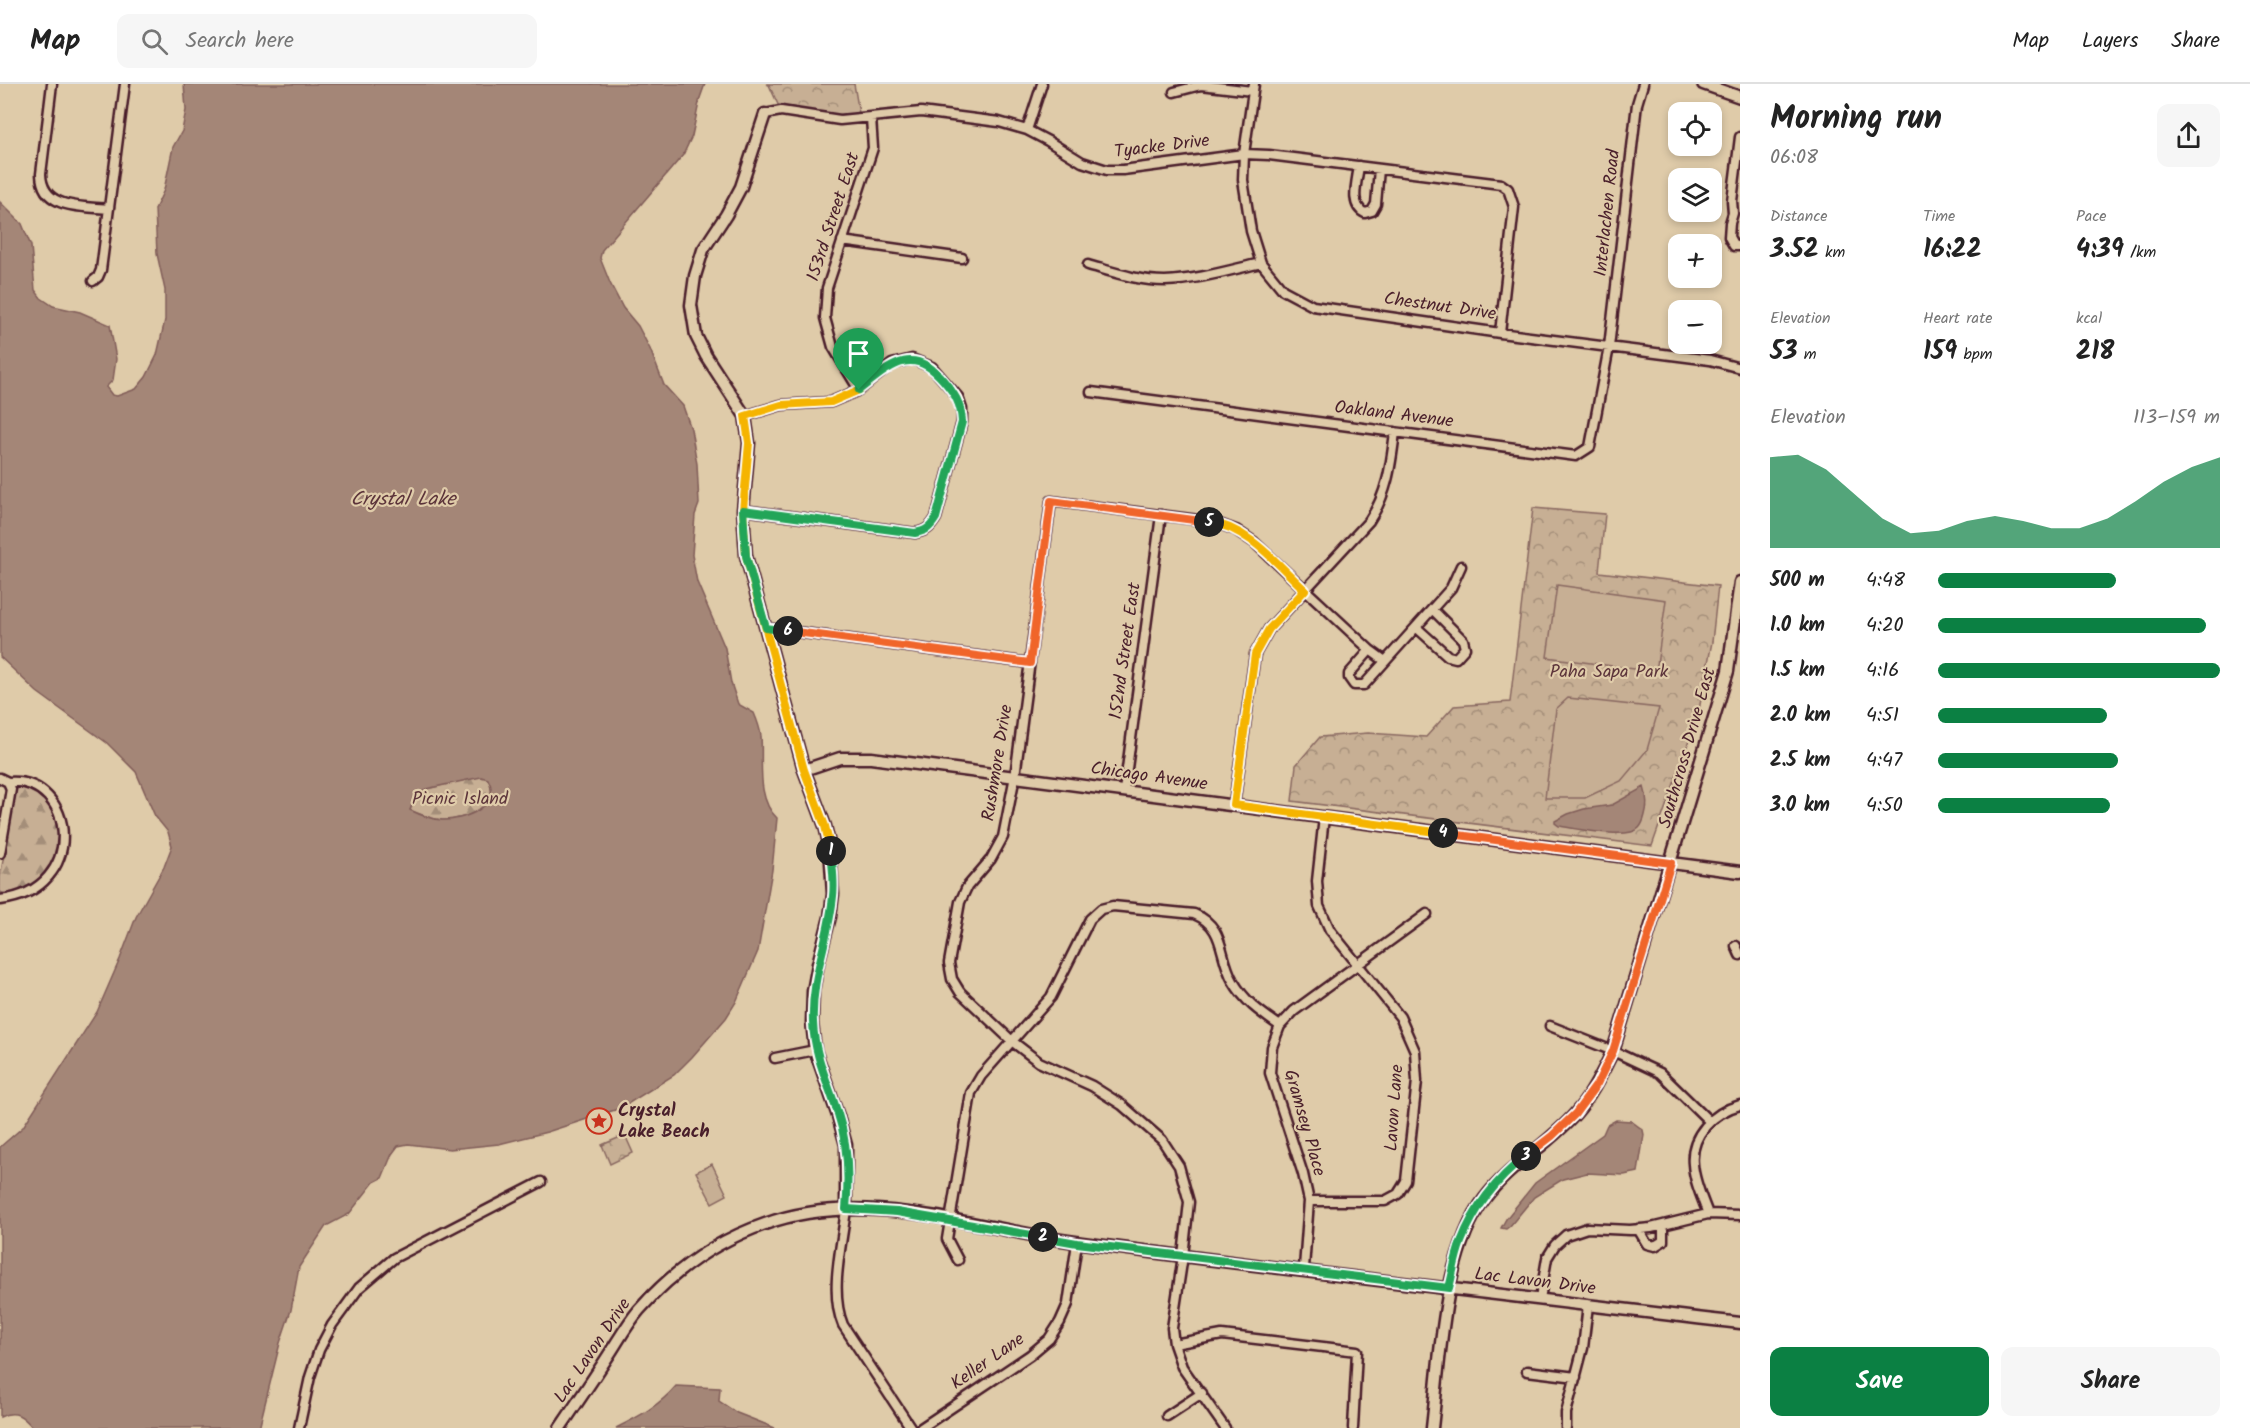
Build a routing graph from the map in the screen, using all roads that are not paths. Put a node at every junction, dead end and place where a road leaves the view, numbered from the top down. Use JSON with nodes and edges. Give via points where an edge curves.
{"nodes":[{"id":1,"x":52,"y":84,"type":"edge"},
{"id":2,"x":125,"y":84,"type":"edge"},
{"id":3,"x":1042,"y":84,"type":"edge"},
{"id":4,"x":1643,"y":84,"type":"edge"},
{"id":5,"x":1703,"y":84,"type":"edge"},
{"id":6,"x":1253,"y":88,"type":"edge"},
{"id":7,"x":1174,"y":92,"type":"dead end"},
{"id":8,"x":1740,"y":97,"type":"edge"},
{"id":9,"x":765,"y":114,"type":"joint"},
{"id":10,"x":872,"y":118,"type":"junction"},
{"id":11,"x":1027,"y":130,"type":"junction"},
{"id":12,"x":1740,"y":137,"type":"edge"},
{"id":13,"x":1244,"y":154,"type":"junction"},
{"id":14,"x":1359,"y":166,"type":"junction"},
{"id":15,"x":1379,"y":169,"type":"junction"},
{"id":16,"x":109,"y":209,"type":"junction"},
{"id":17,"x":1737,"y":216,"type":"edge"},
{"id":18,"x":842,"y":241,"type":"junction"},
{"id":19,"x":1740,"y":246,"type":"edge"},
{"id":20,"x":962,"y":258,"type":"dead end"},
{"id":21,"x":1261,"y":263,"type":"junction"},
{"id":22,"x":1088,"y":265,"type":"dead end"},
{"id":23,"x":93,"y":281,"type":"dead end"},
{"id":24,"x":1500,"y":333,"type":"junction"},
{"id":25,"x":1610,"y":347,"type":"junction"},
{"id":26,"x":1740,"y":368,"type":"edge"},
{"id":27,"x":859,"y":390,"type":"junction"},
{"id":28,"x":1091,"y":392,"type":"dead end"},
{"id":29,"x":745,"y":416,"type":"junction"},
{"id":30,"x":1395,"y":432,"type":"junction"},
{"id":31,"x":743,"y":510,"type":"junction"},
{"id":32,"x":1161,"y":515,"type":"junction"},
{"id":33,"x":1461,"y":566,"type":"dead end"},
{"id":34,"x":1740,"y":582,"type":"edge"},
{"id":35,"x":1305,"y":590,"type":"junction"},
{"id":36,"x":1739,"y":607,"type":"edge"},
{"id":37,"x":1433,"y":610,"type":"junction"},
{"id":38,"x":766,"y":628,"type":"junction"},
{"id":39,"x":1417,"y":628,"type":"junction"},
{"id":40,"x":1370,"y":650,"type":"junction"},
{"id":41,"x":1385,"y":661,"type":"junction"},
{"id":42,"x":1030,"y":663,"type":"junction"},
{"id":43,"x":804,"y":770,"type":"junction"},
{"id":44,"x":1015,"y":776,"type":"junction"},
{"id":45,"x":4,"y":780,"type":"edge"},
{"id":46,"x":1124,"y":791,"type":"junction"},
{"id":47,"x":1234,"y":805,"type":"junction"},
{"id":48,"x":1324,"y":817,"type":"junction"},
{"id":49,"x":0,"y":853,"type":"edge"},
{"id":50,"x":1671,"y":863,"type":"junction"},
{"id":51,"x":1740,"y":872,"type":"edge"},
{"id":52,"x":0,"y":900,"type":"edge"},
{"id":53,"x":1427,"y":914,"type":"dead end"},
{"id":54,"x":1357,"y":964,"type":"junction"},
{"id":55,"x":1280,"y":1026,"type":"junction"},
{"id":56,"x":1550,"y":1026,"type":"dead end"},
{"id":57,"x":1013,"y":1042,"type":"junction"},
{"id":58,"x":815,"y":1050,"type":"junction"},
{"id":59,"x":1613,"y":1051,"type":"junction"},
{"id":60,"x":775,"y":1058,"type":"dead end"},
{"id":61,"x":1740,"y":1105,"type":"edge"},
{"id":62,"x":1709,"y":1121,"type":"junction"},
{"id":63,"x":541,"y":1182,"type":"dead end"},
{"id":64,"x":1308,"y":1201,"type":"junction"},
{"id":65,"x":846,"y":1209,"type":"junction"},
{"id":66,"x":1708,"y":1214,"type":"junction"},
{"id":67,"x":1740,"y":1215,"type":"edge"},
{"id":68,"x":950,"y":1220,"type":"junction"},
{"id":69,"x":1664,"y":1225,"type":"junction"},
{"id":70,"x":1638,"y":1229,"type":"junction"},
{"id":71,"x":1077,"y":1243,"type":"junction"},
{"id":72,"x":1183,"y":1256,"type":"junction"},
{"id":73,"x":958,"y":1260,"type":"dead end"},
{"id":74,"x":1307,"y":1271,"type":"junction"},
{"id":75,"x":1449,"y":1288,"type":"junction"},
{"id":76,"x":1540,"y":1299,"type":"junction"},
{"id":77,"x":1588,"y":1305,"type":"junction"},
{"id":78,"x":1740,"y":1323,"type":"edge"},
{"id":79,"x":1174,"y":1344,"type":"junction"},
{"id":80,"x":1527,"y":1371,"type":"dead end"},
{"id":81,"x":1576,"y":1377,"type":"junction"},
{"id":82,"x":1202,"y":1393,"type":"junction"},
{"id":83,"x":1167,"y":1416,"type":"dead end"},
{"id":84,"x":299,"y":1428,"type":"edge"},
{"id":85,"x":560,"y":1428,"type":"edge"},
{"id":86,"x":911,"y":1428,"type":"edge"},
{"id":87,"x":921,"y":1428,"type":"edge"},
{"id":88,"x":1225,"y":1428,"type":"edge"},
{"id":89,"x":1353,"y":1428,"type":"edge"},
{"id":90,"x":1432,"y":1428,"type":"edge"},
{"id":91,"x":1566,"y":1428,"type":"edge"}],
"edges":[{"from":1,"to":16,"type":"street","via":[[41,174],[43,186],[60,203]]},
{"from":2,"to":16,"type":"street"},
{"from":3,"to":11,"type":"street"},
{"from":4,"to":25,"type":"street","name":"Interlachen Road","via":[[1637,104]]},
{"from":5,"to":8,"type":"street"},
{"from":6,"to":7,"type":"street","via":[[1202,85]]},
{"from":6,"to":13,"type":"street","name":"Chestnut Drive"},
{"from":9,"to":10,"type":"street","name":"Tyacke Drive","via":[[781,111],[840,120]]},
{"from":9,"to":29,"type":"street","via":[[741,187],[703,250],[691,305],[696,336]]},
{"from":10,"to":11,"type":"street","name":"Tyacke Drive","via":[[921,112],[999,122]]},
{"from":10,"to":18,"type":"street","name":"153rd Street East","via":[[873,148]]},
{"from":11,"to":13,"type":"street","name":"Tyacke Drive","via":[[1082,162],[1107,170]]},
{"from":12,"to":17,"type":"street","via":[[1732,201]]},
{"from":13,"to":14,"type":"street","name":"Tyacke Drive"},
{"from":13,"to":21,"type":"street","name":"Chestnut Drive","via":[[1243,180]]},
{"from":14,"to":15,"type":"street","name":"Tyacke Drive"},
{"from":14,"to":15,"type":"street","via":[[1355,205],[1365,213],[1376,204]]},
{"from":15,"to":24,"type":"street","name":"Tyacke Drive","via":[[1501,184],[1508,189],[1514,207]]},
{"from":16,"to":23,"type":"street","via":[[101,270]]},
{"from":17,"to":19,"type":"street","via":[[1730,224],[1729,237],[1734,246]]},
{"from":18,"to":20,"type":"street"},
{"from":18,"to":27,"type":"street","name":"153rd Street East","via":[[827,288],[825,318],[833,347]]},
{"from":21,"to":22,"type":"street","via":[[1164,281]]},
{"from":21,"to":24,"type":"street","name":"Chestnut Drive","via":[[1283,290],[1313,306]]},
{"from":24,"to":25,"type":"street","name":"Chestnut Drive"},
{"from":25,"to":26,"type":"street","name":"Chestnut Drive","via":[[1710,360]]},
{"from":25,"to":30,"type":"street","name":"Oakland Avenue","via":[[1590,447],[1576,456]]},
{"from":27,"to":29,"type":"street","via":[[831,402],[781,405]]},
{"from":27,"to":31,"type":"street","via":[[892,364],[912,360],[932,368],[958,397],[962,422],[931,527],[915,533]]},
{"from":28,"to":30,"type":"street","name":"Oakland Avenue"},
{"from":29,"to":31,"type":"street","via":[[749,443]]},
{"from":30,"to":35,"type":"street","via":[[1388,483],[1379,507]]},
{"from":31,"to":38,"type":"street","via":[[746,556]]},
{"from":32,"to":35,"type":"street","via":[[1214,522],[1236,530]]},
{"from":32,"to":42,"type":"street","name":"Rushmore Drive","via":[[1051,501]]},
{"from":32,"to":46,"type":"street","name":"152nd Street East"},
{"from":33,"to":37,"type":"street","via":[[1451,588]]},
{"from":34,"to":36,"type":"street","name":"Southcross Drive East"},
{"from":35,"to":40,"type":"street"},
{"from":35,"to":47,"type":"street","via":[[1269,629],[1255,654]]},
{"from":36,"to":50,"type":"street","name":"Southcross Drive East","via":[[1728,671]]},
{"from":37,"to":39,"type":"street"},
{"from":37,"to":39,"type":"street","via":[[1463,640],[1465,648],[1456,658],[1448,656]]},
{"from":38,"to":42,"type":"street"},
{"from":38,"to":43,"type":"street"},
{"from":39,"to":41,"type":"street"},
{"from":40,"to":41,"type":"street"},
{"from":40,"to":41,"type":"street","via":[[1349,674],[1352,682],[1364,685]]},
{"from":42,"to":44,"type":"street","name":"Rushmore Drive"},
{"from":43,"to":44,"type":"street","name":"Chicago Avenue","via":[[840,758],[871,758]]},
{"from":43,"to":58,"type":"street","via":[[825,826],[833,869],[830,917],[813,991]]},
{"from":44,"to":46,"type":"street","name":"Chicago Avenue"},
{"from":44,"to":57,"type":"street","name":"Rushmore Drive","via":[[1003,837],[960,902],[949,963],[951,979],[960,992]]},
{"from":45,"to":49,"type":"street","via":[[11,794]]},
{"from":45,"to":52,"type":"street","via":[[32,785],[47,795],[58,815],[62,846],[58,863],[46,881],[26,893]]},
{"from":46,"to":47,"type":"street","name":"Chicago Avenue"},
{"from":47,"to":48,"type":"street","name":"Chicago Avenue"},
{"from":48,"to":50,"type":"street","name":"Chicago Avenue"},
{"from":48,"to":54,"type":"street","name":"Lavon Lane","via":[[1317,881],[1319,906],[1330,930]]},
{"from":50,"to":51,"type":"street","name":"Chicago Avenue"},
{"from":50,"to":59,"type":"street","name":"Southcross Drive East"},
{"from":53,"to":54,"type":"street","name":"Gramsey Place"},
{"from":54,"to":55,"type":"street","name":"Gramsey Place"},
{"from":54,"to":64,"type":"street","name":"Lavon Lane","via":[[1400,1017],[1415,1051],[1417,1081],[1406,1181],[1398,1194],[1385,1202]]},
{"from":55,"to":57,"type":"street","via":[[1249,1004],[1231,979],[1216,931],[1206,919],[1194,914],[1113,906],[1101,909],[1090,919],[1051,997]]},
{"from":55,"to":64,"type":"street","name":"Gramsey Place","via":[[1272,1047],[1270,1073]]},
{"from":56,"to":59,"type":"street"},
{"from":57,"to":68,"type":"street","via":[[981,1076],[972,1093]]},
{"from":57,"to":72,"type":"street","name":"Rushmore Drive","via":[[1039,1062],[1092,1086],[1122,1105],[1162,1140],[1179,1166],[1189,1202]]},
{"from":58,"to":60,"type":"street"},
{"from":58,"to":65,"type":"street","via":[[846,1145]]},
{"from":59,"to":62,"type":"street","via":[[1659,1073]]},
{"from":59,"to":75,"type":"street","name":"Southcross Drive East","via":[[1597,1084],[1575,1114],[1511,1168],[1484,1199],[1461,1242]]},
{"from":61,"to":62,"type":"street"},
{"from":62,"to":66,"type":"street","via":[[1697,1140],[1692,1161]]},
{"from":63,"to":84,"type":"street","via":[[394,1258],[359,1288],[319,1350]]},
{"from":64,"to":74,"type":"street","name":"Gramsey Place","via":[[1304,1268]]},
{"from":65,"to":68,"type":"street","name":"Lac Lavon Drive"},
{"from":65,"to":85,"type":"street","name":"Lac Lavon Drive","via":[[767,1223],[728,1238],[695,1259],[637,1312]]},
{"from":65,"to":86,"type":"street","via":[[836,1295],[838,1313]]},
{"from":66,"to":67,"type":"street"},
{"from":66,"to":69,"type":"street"},
{"from":68,"to":71,"type":"street","name":"Lac Lavon Drive"},
{"from":68,"to":73,"type":"street","via":[[947,1239]]},
{"from":69,"to":70,"type":"street"},
{"from":69,"to":70,"type":"street","via":[[1663,1241],[1655,1246],[1647,1245]]},
{"from":70,"to":76,"type":"street","via":[[1587,1228],[1566,1235],[1547,1258]]},
{"from":71,"to":72,"type":"street","name":"Lac Lavon Drive"},
{"from":71,"to":87,"type":"street","name":"Keller Lane","via":[[1068,1304],[1049,1339]]},
{"from":72,"to":74,"type":"street","name":"Lac Lavon Drive"},
{"from":72,"to":79,"type":"street","name":"Rushmore Drive","via":[[1172,1328]]},
{"from":74,"to":75,"type":"street","name":"Lac Lavon Drive"},
{"from":75,"to":76,"type":"street","name":"Lac Lavon Drive"},
{"from":75,"to":90,"type":"street","name":"Southcross Drive East"},
{"from":76,"to":77,"type":"street","name":"Lac Lavon Drive"},
{"from":77,"to":78,"type":"street","name":"Lac Lavon Drive"},
{"from":77,"to":81,"type":"street"},
{"from":79,"to":82,"type":"street","name":"Rushmore Drive","via":[[1182,1367]]},
{"from":79,"to":89,"type":"street","via":[[1222,1335],[1357,1351]]},
{"from":80,"to":81,"type":"street"},
{"from":81,"to":91,"type":"street"},
{"from":82,"to":83,"type":"street"},
{"from":82,"to":88,"type":"street","name":"Rushmore Drive"}]}
